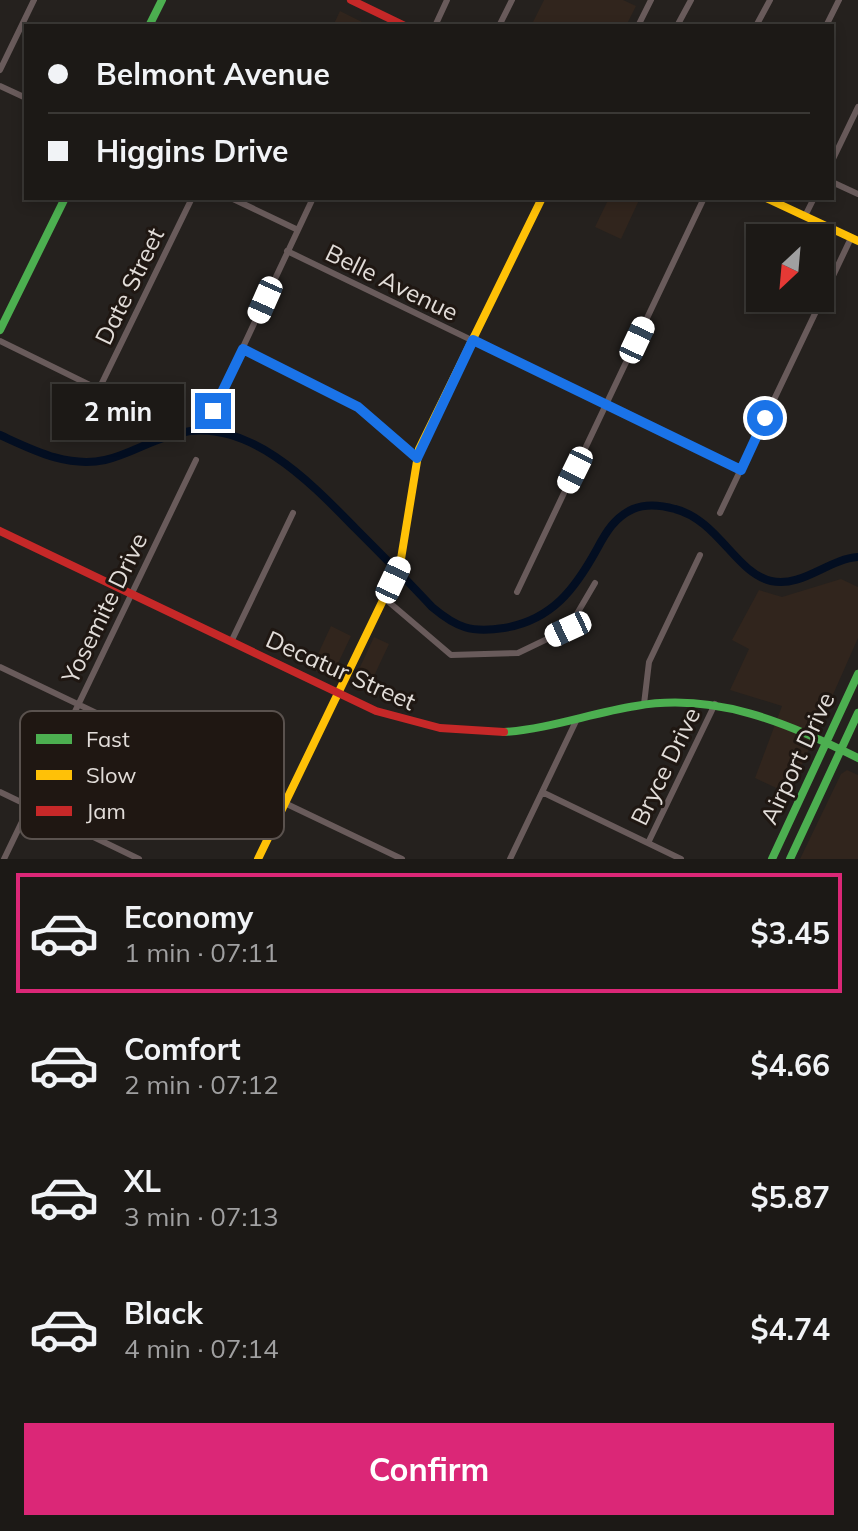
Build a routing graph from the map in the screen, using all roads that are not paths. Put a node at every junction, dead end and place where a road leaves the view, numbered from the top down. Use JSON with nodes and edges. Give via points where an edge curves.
{"nodes":[{"id":1,"x":34,"y":0,"type":"edge"},
{"id":2,"x":162,"y":0,"type":"edge"},
{"id":3,"x":351,"y":0,"type":"edge"},
{"id":4,"x":447,"y":0,"type":"edge"},
{"id":5,"x":512,"y":0,"type":"edge"},
{"id":6,"x":651,"y":0,"type":"edge"},
{"id":7,"x":691,"y":0,"type":"edge"},
{"id":8,"x":770,"y":0,"type":"edge"},
{"id":9,"x":839,"y":0,"type":"edge"},
{"id":10,"x":150,"y":24,"type":"edge"},
{"id":11,"x":397,"y":24,"type":"edge"},
{"id":12,"x":436,"y":24,"type":"edge"},
{"id":13,"x":500,"y":24,"type":"edge"},
{"id":14,"x":639,"y":24,"type":"edge"},
{"id":15,"x":678,"y":24,"type":"edge"},
{"id":16,"x":757,"y":24,"type":"edge"},
{"id":17,"x":827,"y":24,"type":"edge"},
{"id":18,"x":0,"y":70,"type":"edge"},
{"id":19,"x":0,"y":86,"type":"edge"},
{"id":20,"x":24,"y":97,"type":"edge"},
{"id":21,"x":858,"y":107,"type":"edge"},
{"id":22,"x":834,"y":157,"type":"edge"},
{"id":23,"x":834,"y":183,"type":"edge"},
{"id":24,"x":858,"y":194,"type":"edge"},
{"id":25,"x":64,"y":200,"type":"edge"},
{"id":26,"x":191,"y":200,"type":"edge"},
{"id":27,"x":235,"y":200,"type":"edge"},
{"id":28,"x":312,"y":200,"type":"edge"},
{"id":29,"x":541,"y":200,"type":"edge"},
{"id":30,"x":703,"y":200,"type":"edge"},
{"id":31,"x":770,"y":200,"type":"edge"},
{"id":32,"x":813,"y":200,"type":"edge"},
{"id":33,"x":805,"y":216,"type":"junction"},
{"id":34,"x":298,"y":230,"type":"junction"},
{"id":35,"x":855,"y":239,"type":"edge"},
{"id":36,"x":287,"y":251,"type":"junction"},
{"id":37,"x":0,"y":330,"type":"edge"},
{"id":38,"x":473,"y":340,"type":"junction"},
{"id":39,"x":0,"y":341,"type":"edge"},
{"id":40,"x":243,"y":349,"type":"junction"},
{"id":41,"x":99,"y":389,"type":"junction"},
{"id":42,"x":606,"y":405,"type":"junction"},
{"id":43,"x":213,"y":411,"type":"dead end"},
{"id":44,"x":149,"y":414,"type":"dead end"},
{"id":45,"x":417,"y":458,"type":"junction"},
{"id":46,"x":196,"y":460,"type":"dead end"},
{"id":47,"x":741,"y":470,"type":"junction"},
{"id":48,"x":293,"y":513,"type":"dead end"},
{"id":49,"x":720,"y":513,"type":"dead end"},
{"id":50,"x":0,"y":531,"type":"edge"},
{"id":51,"x":700,"y":555,"type":"dead end"},
{"id":52,"x":595,"y":583,"type":"dead end"},
{"id":53,"x":517,"y":592,"type":"dead end"},
{"id":54,"x":131,"y":594,"type":"junction"},
{"id":55,"x":383,"y":597,"type":"junction"},
{"id":56,"x":231,"y":642,"type":"junction"},
{"id":57,"x":0,"y":667,"type":"edge"},
{"id":58,"x":858,"y":674,"type":"edge"},
{"id":59,"x":337,"y":693,"type":"junction"},
{"id":60,"x":79,"y":703,"type":"junction"},
{"id":61,"x":644,"y":704,"type":"junction"},
{"id":62,"x":715,"y":704,"type":"junction"},
{"id":63,"x":75,"y":711,"type":"edge"},
{"id":64,"x":95,"y":711,"type":"edge"},
{"id":65,"x":858,"y":713,"type":"edge"},
{"id":66,"x":577,"y":719,"type":"junction"},
{"id":67,"x":827,"y":742,"type":"junction"},
{"id":68,"x":842,"y":750,"type":"junction"},
{"id":69,"x":858,"y":758,"type":"edge"},
{"id":70,"x":0,"y":792,"type":"edge"},
{"id":71,"x":542,"y":792,"type":"junction"},
{"id":72,"x":20,"y":801,"type":"edge"},
{"id":73,"x":285,"y":803,"type":"joint"},
{"id":74,"x":20,"y":826,"type":"edge"},
{"id":75,"x":98,"y":839,"type":"edge"},
{"id":76,"x":268,"y":839,"type":"edge"},
{"id":77,"x":648,"y":843,"type":"junction"},
{"id":78,"x":4,"y":859,"type":"edge"},
{"id":79,"x":139,"y":859,"type":"edge"},
{"id":80,"x":258,"y":859,"type":"edge"},
{"id":81,"x":402,"y":859,"type":"edge"},
{"id":82,"x":510,"y":859,"type":"edge"},
{"id":83,"x":681,"y":859,"type":"edge"},
{"id":84,"x":772,"y":859,"type":"edge"},
{"id":85,"x":790,"y":859,"type":"edge"}],
"edges":[{"from":1,"to":18,"type":"street"},
{"from":2,"to":10,"type":"street"},
{"from":3,"to":11,"type":"street"},
{"from":4,"to":12,"type":"street"},
{"from":5,"to":13,"type":"street"},
{"from":6,"to":14,"type":"street"},
{"from":7,"to":15,"type":"street"},
{"from":8,"to":16,"type":"street"},
{"from":9,"to":17,"type":"street"},
{"from":19,"to":20,"type":"street"},
{"from":21,"to":22,"type":"street"},
{"from":23,"to":24,"type":"street"},
{"from":25,"to":37,"type":"street"},
{"from":26,"to":41,"type":"street","name":"Date Street"},
{"from":27,"to":34,"type":"street","name":"Belle Avenue"},
{"from":28,"to":34,"type":"street"},
{"from":29,"to":38,"type":"street"},
{"from":30,"to":42,"type":"street"},
{"from":31,"to":33,"type":"street"},
{"from":32,"to":33,"type":"street"},
{"from":33,"to":35,"type":"street"},
{"from":34,"to":36,"type":"street"},
{"from":35,"to":47,"type":"street"},
{"from":36,"to":38,"type":"street","name":"Belle Avenue"},
{"from":36,"to":40,"type":"street"},
{"from":38,"to":42,"type":"street","name":"Belle Avenue"},
{"from":38,"to":45,"type":"street"},
{"from":39,"to":41,"type":"street"},
{"from":40,"to":43,"type":"street"},
{"from":40,"to":45,"type":"street","via":[[358,407]]},
{"from":41,"to":44,"type":"street"},
{"from":42,"to":47,"type":"street","name":"Belle Avenue"},
{"from":42,"to":53,"type":"street"},
{"from":45,"to":55,"type":"street","via":[[400,565]]},
{"from":46,"to":54,"type":"street","name":"Yosemite Drive"},
{"from":47,"to":49,"type":"street"},
{"from":48,"to":56,"type":"street"},
{"from":50,"to":54,"type":"street","name":"Decatur Street"},
{"from":51,"to":61,"type":"street","via":[[649,662]]},
{"from":52,"to":55,"type":"street","via":[[568,629],[518,653],[451,655]]},
{"from":54,"to":56,"type":"street","name":"Decatur Street"},
{"from":54,"to":60,"type":"street","name":"Yosemite Drive"},
{"from":55,"to":59,"type":"street"},
{"from":56,"to":59,"type":"street","name":"Decatur Street"},
{"from":57,"to":60,"type":"street"},
{"from":58,"to":67,"type":"street","name":"Airport Drive"},
{"from":59,"to":66,"type":"street","name":"Decatur Street","via":[[399,720],[453,731],[504,733]]},
{"from":59,"to":73,"type":"street"},
{"from":60,"to":63,"type":"street","name":"Yosemite Drive"},
{"from":60,"to":64,"type":"street"},
{"from":61,"to":62,"type":"street","name":"Decatur Street"},
{"from":61,"to":66,"type":"street","name":"Decatur Street"},
{"from":62,"to":67,"type":"street","name":"Decatur Street","via":[[761,714]]},
{"from":62,"to":77,"type":"street","name":"Bryce Drive"},
{"from":65,"to":68,"type":"street","name":"Airport Drive"},
{"from":66,"to":71,"type":"street"},
{"from":67,"to":68,"type":"street","name":"Decatur Street"},
{"from":67,"to":84,"type":"street","name":"Airport Drive"},
{"from":68,"to":69,"type":"street","name":"Decatur Street"},
{"from":68,"to":85,"type":"street","name":"Airport Drive"},
{"from":70,"to":72,"type":"street"},
{"from":71,"to":77,"type":"street"},
{"from":71,"to":82,"type":"street"},
{"from":73,"to":81,"type":"street"},
{"from":74,"to":78,"type":"street","name":"Yosemite Drive"},
{"from":75,"to":79,"type":"street"},
{"from":76,"to":80,"type":"street"},
{"from":77,"to":83,"type":"street"}]}
